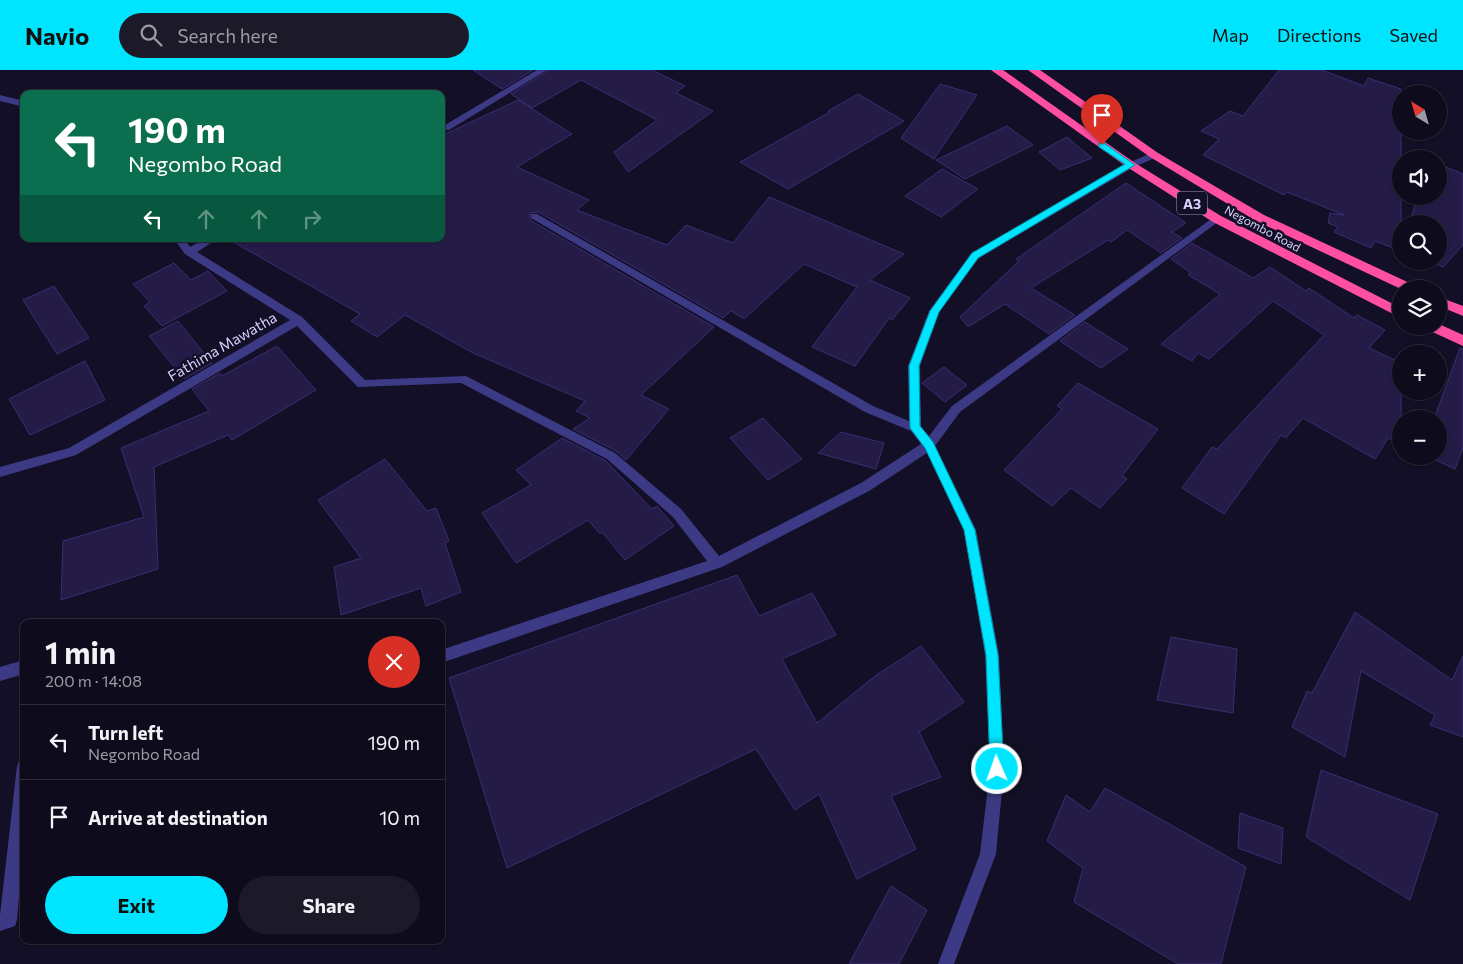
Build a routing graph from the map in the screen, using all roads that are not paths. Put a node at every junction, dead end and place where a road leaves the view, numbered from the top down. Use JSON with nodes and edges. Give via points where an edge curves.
{"nodes":[{"id":1,"x":543,"y":70,"type":"edge"},
{"id":2,"x":996,"y":70,"type":"edge"},
{"id":3,"x":1033,"y":70,"type":"edge"},
{"id":4,"x":0,"y":98,"type":"edge"},
{"id":5,"x":20,"y":103,"type":"edge"},
{"id":6,"x":445,"y":128,"type":"edge"},
{"id":7,"x":1154,"y":155,"type":"junction"},
{"id":8,"x":1131,"y":165,"type":"junction"},
{"id":9,"x":534,"y":216,"type":"dead end"},
{"id":10,"x":1217,"y":219,"type":"junction"},
{"id":11,"x":181,"y":242,"type":"edge"},
{"id":12,"x":207,"y":242,"type":"edge"},
{"id":13,"x":189,"y":252,"type":"junction"},
{"id":14,"x":1392,"y":280,"type":"edge"},
{"id":15,"x":1447,"y":304,"type":"edge"},
{"id":16,"x":1392,"y":308,"type":"edge"},
{"id":17,"x":1463,"y":311,"type":"edge"},
{"id":18,"x":298,"y":320,"type":"junction"},
{"id":19,"x":1447,"y":334,"type":"edge"},
{"id":20,"x":1463,"y":341,"type":"edge"},
{"id":21,"x":915,"y":428,"type":"junction"},
{"id":22,"x":929,"y":445,"type":"junction"},
{"id":23,"x":0,"y":472,"type":"edge"},
{"id":24,"x":717,"y":562,"type":"junction"},
{"id":25,"x":445,"y":656,"type":"edge"},
{"id":26,"x":20,"y":668,"type":"edge"},
{"id":27,"x":0,"y":674,"type":"edge"},
{"id":28,"x":20,"y":811,"type":"edge"},
{"id":29,"x":0,"y":923,"type":"edge"},
{"id":30,"x":946,"y":964,"type":"edge"}],
"edges":[{"from":1,"to":6,"type":"street"},
{"from":2,"to":8,"type":"highway","name":"Negombo Road","number":"A3"},
{"from":3,"to":7,"type":"highway","name":"Negombo Road","number":"A3"},
{"from":4,"to":5,"type":"street"},
{"from":7,"to":8,"type":"street"},
{"from":7,"to":14,"type":"highway","name":"Negombo Road","number":"A3","via":[[1260,218]]},
{"from":8,"to":10,"type":"highway","name":"Negombo Road","number":"A3"},
{"from":8,"to":21,"type":"street","via":[[975,256],[934,311],[914,366]]},
{"from":9,"to":21,"type":"street","via":[[869,408]]},
{"from":10,"to":16,"type":"highway","name":"Negombo Road","number":"A3"},
{"from":10,"to":22,"type":"street","via":[[956,409]]},
{"from":11,"to":13,"type":"street"},
{"from":12,"to":13,"type":"street"},
{"from":13,"to":18,"type":"street"},
{"from":15,"to":17,"type":"highway"},
{"from":18,"to":23,"type":"street","name":"Fathima Mawatha","via":[[72,452]]},
{"from":18,"to":24,"type":"street","name":"Fathima Mawatha","via":[[362,384],[462,379],[611,456],[677,513]]},
{"from":19,"to":20,"type":"highway"},
{"from":21,"to":22,"type":"street"},
{"from":22,"to":24,"type":"street","via":[[865,486]]},
{"from":22,"to":30,"type":"street","via":[[970,530],[992,655],[997,769],[988,854]]},
{"from":24,"to":25,"type":"street"},
{"from":26,"to":27,"type":"street"},
{"from":28,"to":29,"type":"street","via":[[9,920]]}]}
